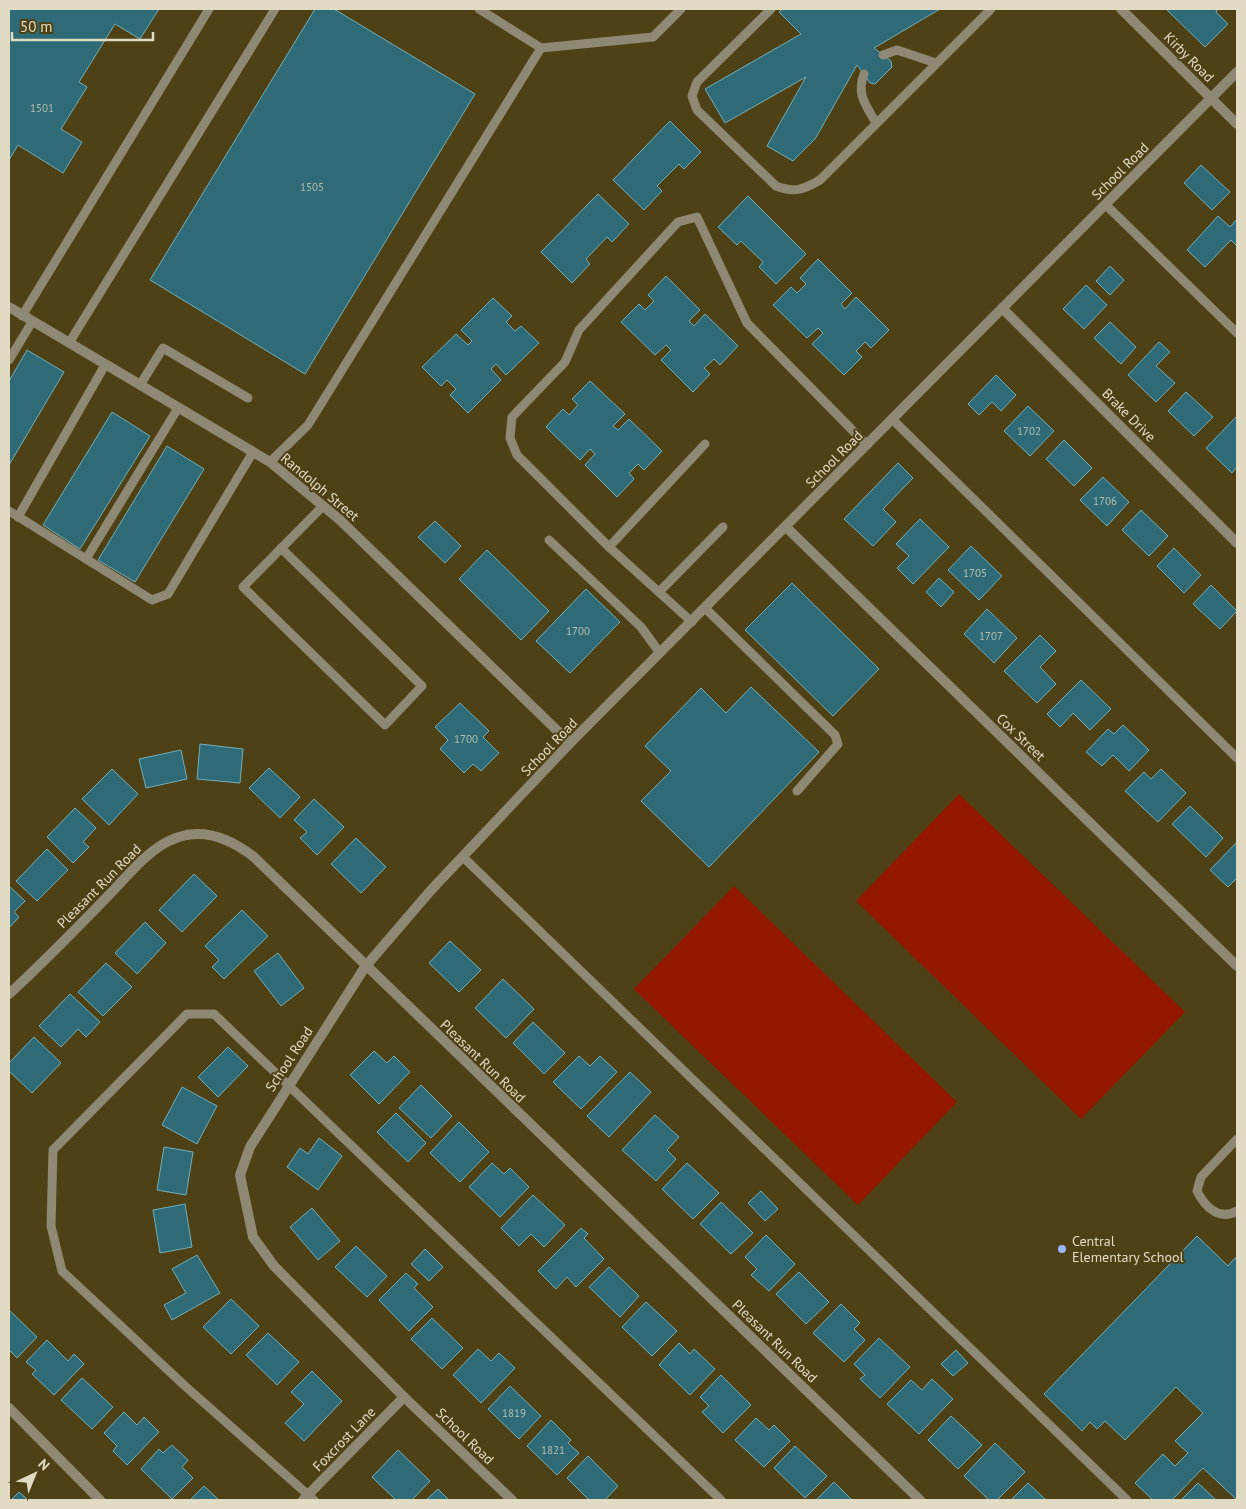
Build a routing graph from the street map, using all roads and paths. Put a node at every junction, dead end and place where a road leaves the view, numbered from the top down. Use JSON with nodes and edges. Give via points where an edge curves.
{"nodes":[{"id":1,"x":209,"y":9,"type":"edge"},
{"id":2,"x":275,"y":9,"type":"edge"},
{"id":3,"x":479,"y":9,"type":"edge"},
{"id":4,"x":681,"y":9,"type":"edge"},
{"id":5,"x":771,"y":9,"type":"edge"},
{"id":6,"x":991,"y":9,"type":"edge"},
{"id":7,"x":1121,"y":9,"type":"edge"},
{"id":8,"x":541,"y":48,"type":"junction"},
{"id":9,"x":883,"y":55,"type":"dead end"},
{"id":10,"x":936,"y":64,"type":"junction"},
{"id":11,"x":1237,"y":72,"type":"edge"},
{"id":12,"x":864,"y":74,"type":"dead end"},
{"id":13,"x":1212,"y":99,"type":"junction"},
{"id":14,"x":876,"y":123,"type":"junction"},
{"id":15,"x":1237,"y":124,"type":"edge"},
{"id":16,"x":1106,"y":205,"type":"junction"},
{"id":17,"x":9,"y":308,"type":"edge"},
{"id":18,"x":1002,"y":308,"type":"junction"},
{"id":19,"x":22,"y":316,"type":"junction"},
{"id":20,"x":32,"y":322,"type":"junction"},
{"id":21,"x":1237,"y":333,"type":"edge"},
{"id":22,"x":69,"y":343,"type":"junction"},
{"id":23,"x":9,"y":360,"type":"edge"},
{"id":24,"x":106,"y":365,"type":"junction"},
{"id":25,"x":140,"y":386,"type":"junction"},
{"id":26,"x":248,"y":398,"type":"dead end"},
{"id":27,"x":178,"y":408,"type":"junction"},
{"id":28,"x":892,"y":419,"type":"junction"},
{"id":29,"x":705,"y":444,"type":"dead end"},
{"id":30,"x":867,"y":444,"type":"junction"},
{"id":31,"x":253,"y":452,"type":"junction"},
{"id":32,"x":270,"y":462,"type":"junction"},
{"id":33,"x":323,"y":506,"type":"junction"},
{"id":34,"x":9,"y":511,"type":"edge"},
{"id":35,"x":18,"y":517,"type":"junction"},
{"id":36,"x":723,"y":527,"type":"dead end"},
{"id":37,"x":786,"y":527,"type":"junction"},
{"id":38,"x":549,"y":540,"type":"dead end"},
{"id":39,"x":1237,"y":543,"type":"edge"},
{"id":40,"x":609,"y":547,"type":"junction"},
{"id":41,"x":281,"y":548,"type":"junction"},
{"id":42,"x":86,"y":559,"type":"junction"},
{"id":43,"x":659,"y":592,"type":"junction"},
{"id":44,"x":705,"y":608,"type":"junction"},
{"id":45,"x":692,"y":622,"type":"junction"},
{"id":46,"x":660,"y":653,"type":"junction"},
{"id":47,"x":570,"y":743,"type":"junction"},
{"id":48,"x":1237,"y":758,"type":"edge"},
{"id":49,"x":797,"y":791,"type":"dead end"},
{"id":50,"x":462,"y":857,"type":"junction"},
{"id":51,"x":1237,"y":966,"type":"edge"},
{"id":52,"x":366,"y":967,"type":"junction"},
{"id":53,"x":9,"y":994,"type":"edge"},
{"id":54,"x":289,"y":1085,"type":"junction"},
{"id":55,"x":1237,"y":1139,"type":"edge"},
{"id":56,"x":1237,"y":1211,"type":"edge"},
{"id":57,"x":404,"y":1397,"type":"junction"},
{"id":58,"x":9,"y":1408,"type":"edge"},
{"id":59,"x":308,"y":1498,"type":"edge"},
{"id":60,"x":100,"y":1500,"type":"edge"},
{"id":61,"x":512,"y":1500,"type":"edge"},
{"id":62,"x":721,"y":1500,"type":"edge"},
{"id":63,"x":920,"y":1500,"type":"edge"},
{"id":64,"x":1127,"y":1500,"type":"edge"}],
"edges":[{"from":1,"to":19,"type":"lane"},
{"from":2,"to":22,"type":"lane"},
{"from":3,"to":8,"type":"lane"},
{"from":4,"to":8,"type":"lane","via":[[653,37]]},
{"from":5,"to":14,"type":"lane","via":[[697,82],[692,96],[697,110],[776,186],[790,192],[804,190],[820,180]]},
{"from":6,"to":10,"type":"lane"},
{"from":7,"to":13,"type":"street","name":"Kirby Road"},
{"from":8,"to":32,"type":"lane","via":[[311,421]]},
{"from":9,"to":10,"type":"lane","via":[[897,50]]},
{"from":10,"to":14,"type":"lane"},
{"from":11,"to":13,"type":"street","name":"School Road"},
{"from":12,"to":14,"type":"lane","via":[[860,86],[862,98]]},
{"from":13,"to":15,"type":"street","name":"Kirby Road"},
{"from":13,"to":16,"type":"street","name":"School Road"},
{"from":16,"to":18,"type":"street","name":"School Road"},
{"from":16,"to":21,"type":"lane"},
{"from":17,"to":19,"type":"street","name":"Randolph Street"},
{"from":18,"to":28,"type":"street","name":"School Road"},
{"from":18,"to":39,"type":"street","name":"Brake Drive"},
{"from":19,"to":20,"type":"street","name":"Randolph Street"},
{"from":20,"to":22,"type":"street","name":"Randolph Street"},
{"from":20,"to":23,"type":"lane"},
{"from":22,"to":24,"type":"street","name":"Randolph Street"},
{"from":24,"to":25,"type":"street","name":"Randolph Street"},
{"from":24,"to":35,"type":"lane"},
{"from":25,"to":26,"type":"lane","via":[[163,348]]},
{"from":25,"to":27,"type":"street","name":"Randolph Street"},
{"from":27,"to":31,"type":"street","name":"Randolph Street"},
{"from":27,"to":42,"type":"lane"},
{"from":28,"to":30,"type":"street","name":"School Road"},
{"from":28,"to":48,"type":"lane"},
{"from":29,"to":40,"type":"lane"},
{"from":30,"to":37,"type":"street","name":"School Road"},
{"from":30,"to":40,"type":"lane","via":[[747,323],[698,218],[678,222],[579,330],[565,362],[512,417],[510,438],[516,455]]},
{"from":31,"to":32,"type":"street","name":"Randolph Street"},
{"from":31,"to":42,"type":"lane","via":[[168,594],[152,600]]},
{"from":32,"to":33,"type":"street","name":"Randolph Street"},
{"from":33,"to":41,"type":"lane"},
{"from":33,"to":47,"type":"street","name":"Randolph Street"},
{"from":34,"to":35,"type":"lane"},
{"from":35,"to":42,"type":"lane"},
{"from":36,"to":43,"type":"lane"},
{"from":37,"to":44,"type":"street","name":"School Road"},
{"from":37,"to":51,"type":"street","name":"Cox Street"},
{"from":38,"to":46,"type":"lane","via":[[641,627]]},
{"from":40,"to":43,"type":"lane"},
{"from":41,"to":41,"type":"lane","via":[[242,587],[385,725],[422,686]]},
{"from":43,"to":45,"type":"lane"},
{"from":44,"to":45,"type":"street","name":"School Road"},
{"from":44,"to":49,"type":"lane","via":[[835,735],[838,744]]},
{"from":45,"to":46,"type":"street","name":"School Road"},
{"from":46,"to":47,"type":"street","name":"School Road"},
{"from":47,"to":50,"type":"street","name":"School Road"},
{"from":50,"to":52,"type":"street","name":"School Road"},
{"from":50,"to":64,"type":"lane"},
{"from":52,"to":53,"type":"street","name":"Pleasant Run Road","via":[[254,857],[234,842],[211,835],[177,837],[153,851]]},
{"from":52,"to":54,"type":"street","name":"School Road"},
{"from":52,"to":63,"type":"street","name":"Pleasant Run Road"},
{"from":54,"to":57,"type":"street","name":"School Road","via":[[250,1147],[240,1175],[253,1237],[274,1266]]},
{"from":54,"to":59,"type":"lane","via":[[214,1014],[187,1014],[54,1150],[51,1226],[62,1271]]},
{"from":54,"to":62,"type":"lane"},
{"from":55,"to":56,"type":"lane","via":[[1202,1177],[1197,1191],[1214,1212],[1229,1215]]},
{"from":57,"to":59,"type":"street","name":"Foxcrost Lane"},
{"from":57,"to":61,"type":"street","name":"School Road"},
{"from":58,"to":60,"type":"street"}]}
